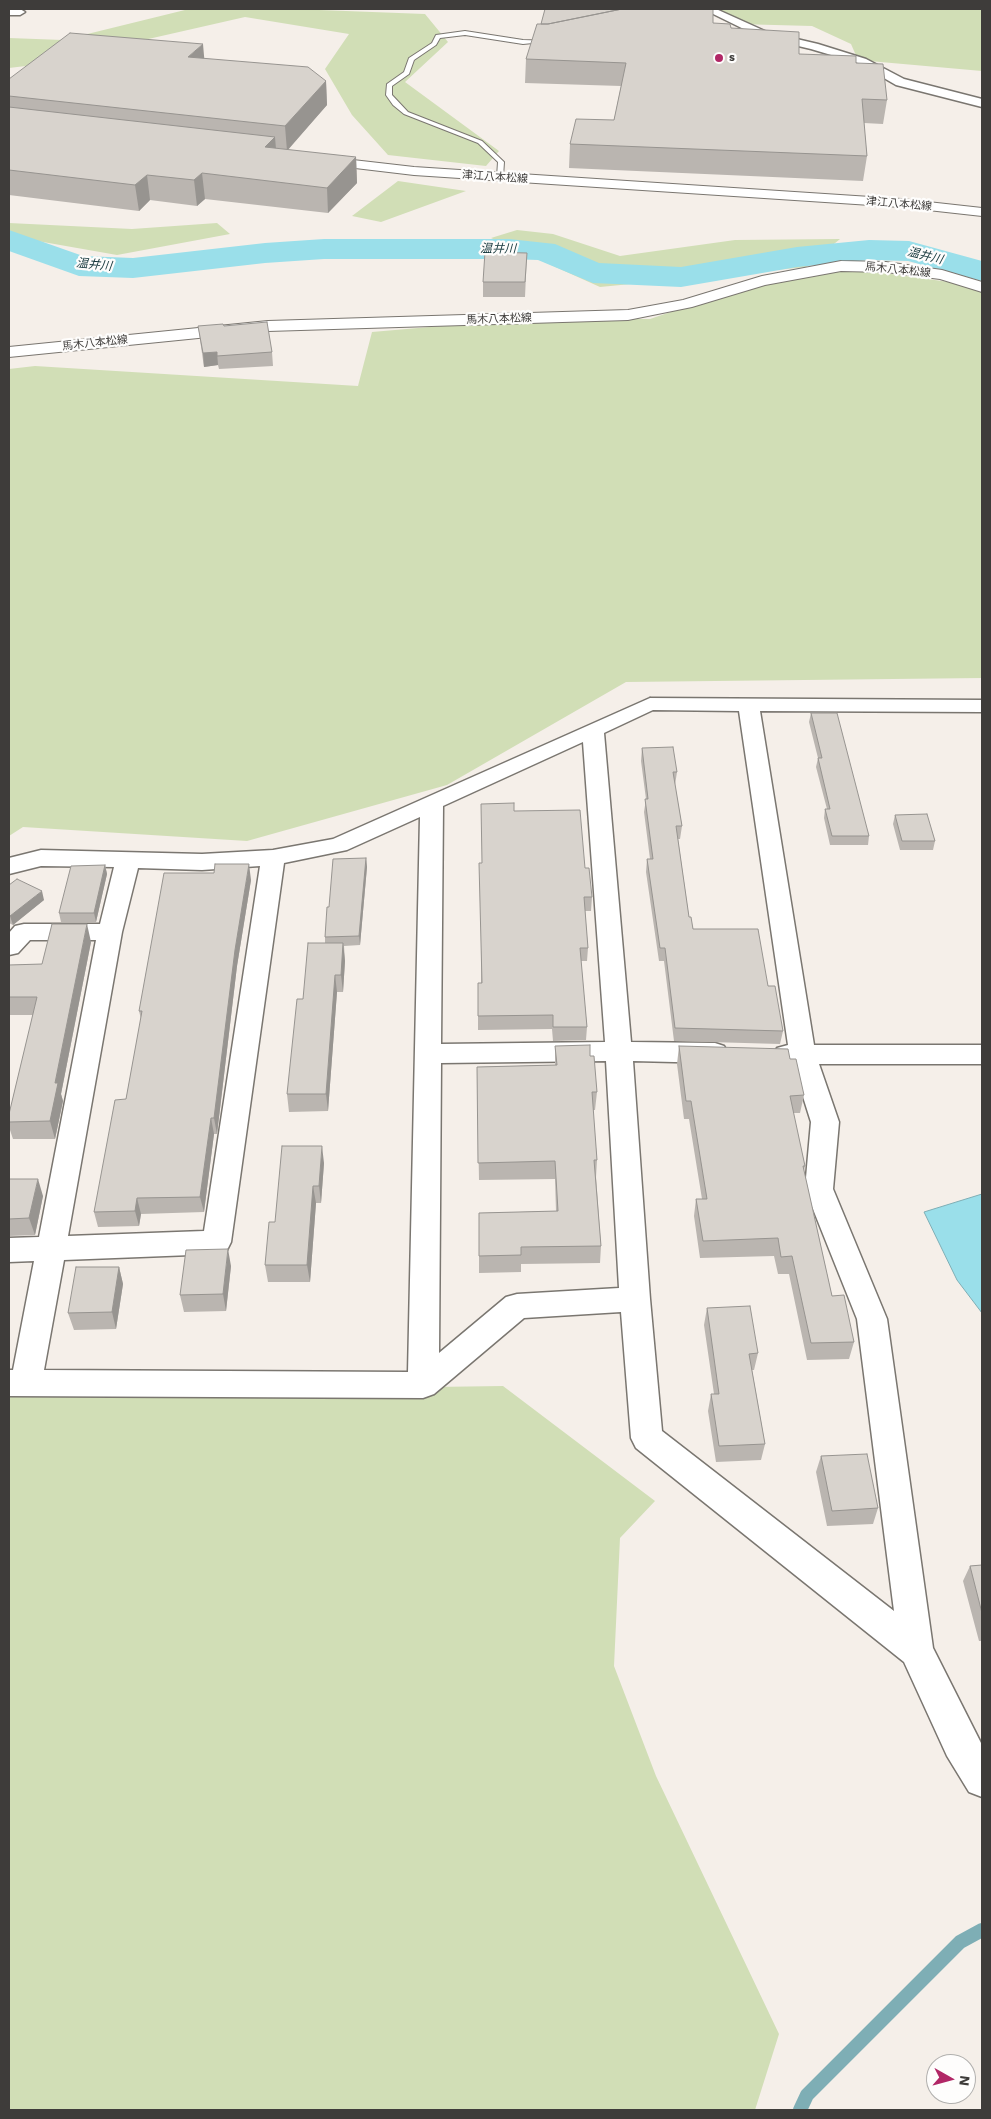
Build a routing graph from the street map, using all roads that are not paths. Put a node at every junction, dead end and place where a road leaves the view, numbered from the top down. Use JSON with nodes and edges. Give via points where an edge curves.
{"nodes":[{"id":1,"x":708,"y":9,"type":"edge"},
{"id":2,"x":556,"y":40,"type":"edge"},
{"id":3,"x":982,"y":103,"type":"edge"},
{"id":4,"x":308,"y":159,"type":"edge"},
{"id":5,"x":500,"y":177,"type":"junction"},
{"id":6,"x":982,"y":212,"type":"edge"},
{"id":7,"x":982,"y":287,"type":"edge"},
{"id":8,"x":9,"y":352,"type":"edge"},
{"id":9,"x":750,"y":705,"type":"junction"},
{"id":10,"x":982,"y":706,"type":"edge"},
{"id":11,"x":592,"y":731,"type":"junction"},
{"id":12,"x":432,"y":804,"type":"junction"},
{"id":13,"x":273,"y":858,"type":"junction"},
{"id":14,"x":128,"y":860,"type":"junction"},
{"id":15,"x":9,"y":866,"type":"edge"},
{"id":16,"x":110,"y":932,"type":"junction"},
{"id":17,"x":9,"y":947,"type":"edge"},
{"id":18,"x":619,"y":1051,"type":"junction"},
{"id":19,"x":428,"y":1054,"type":"junction"},
{"id":20,"x":735,"y":1054,"type":"edge"},
{"id":21,"x":982,"y":1054,"type":"edge"},
{"id":22,"x":764,"y":1055,"type":"edge"},
{"id":23,"x":803,"y":1056,"type":"junction"},
{"id":24,"x":50,"y":1249,"type":"junction"},
{"id":25,"x":9,"y":1250,"type":"edge"},
{"id":26,"x":635,"y":1299,"type":"junction"},
{"id":27,"x":18,"y":1383,"type":"edge"},
{"id":28,"x":423,"y":1385,"type":"junction"},
{"id":29,"x":916,"y":1650,"type":"junction"},
{"id":30,"x":982,"y":1779,"type":"edge"}],
"edges":[{"from":1,"to":3,"type":"street","via":[[764,36],[814,46],[862,61],[900,82]]},
{"from":2,"to":5,"type":"lane","via":[[523,42],[465,33],[438,36],[434,44],[411,59],[407,73],[389,85],[389,95],[406,113],[480,142],[501,162]]},
{"from":4,"to":5,"type":"main road","name":"津江八本松線"},
{"from":5,"to":6,"type":"main road","name":"津江八本松線","via":[[901,203]]},
{"from":7,"to":8,"type":"main road","name":"馬木八本松線","via":[[942,275],[886,267],[841,266],[762,281],[686,304],[628,315],[268,326]]},
{"from":9,"to":10,"type":"street"},
{"from":9,"to":11,"type":"street","via":[[650,704]]},
{"from":9,"to":23,"type":"street"},
{"from":11,"to":12,"type":"street"},
{"from":11,"to":18,"type":"street"},
{"from":12,"to":13,"type":"street","via":[[339,845]]},
{"from":12,"to":19,"type":"street"},
{"from":13,"to":14,"type":"street","via":[[202,862]]},
{"from":13,"to":24,"type":"street","via":[[217,1242]]},
{"from":14,"to":15,"type":"street","via":[[41,858]]},
{"from":14,"to":16,"type":"street"},
{"from":16,"to":17,"type":"street","via":[[24,932]]},
{"from":16,"to":24,"type":"street"},
{"from":18,"to":19,"type":"street"},
{"from":18,"to":20,"type":"street"},
{"from":18,"to":26,"type":"street"},
{"from":19,"to":28,"type":"street"},
{"from":21,"to":23,"type":"street"},
{"from":22,"to":23,"type":"street"},
{"from":23,"to":29,"type":"street","via":[[825,1122],[819,1188],[872,1319]]},
{"from":24,"to":25,"type":"street"},
{"from":24,"to":27,"type":"street"},
{"from":26,"to":28,"type":"street","via":[[517,1306]]},
{"from":26,"to":29,"type":"street","via":[[647,1438]]},
{"from":27,"to":28,"type":"street"},
{"from":29,"to":30,"type":"street","via":[[960,1743]]}]}
